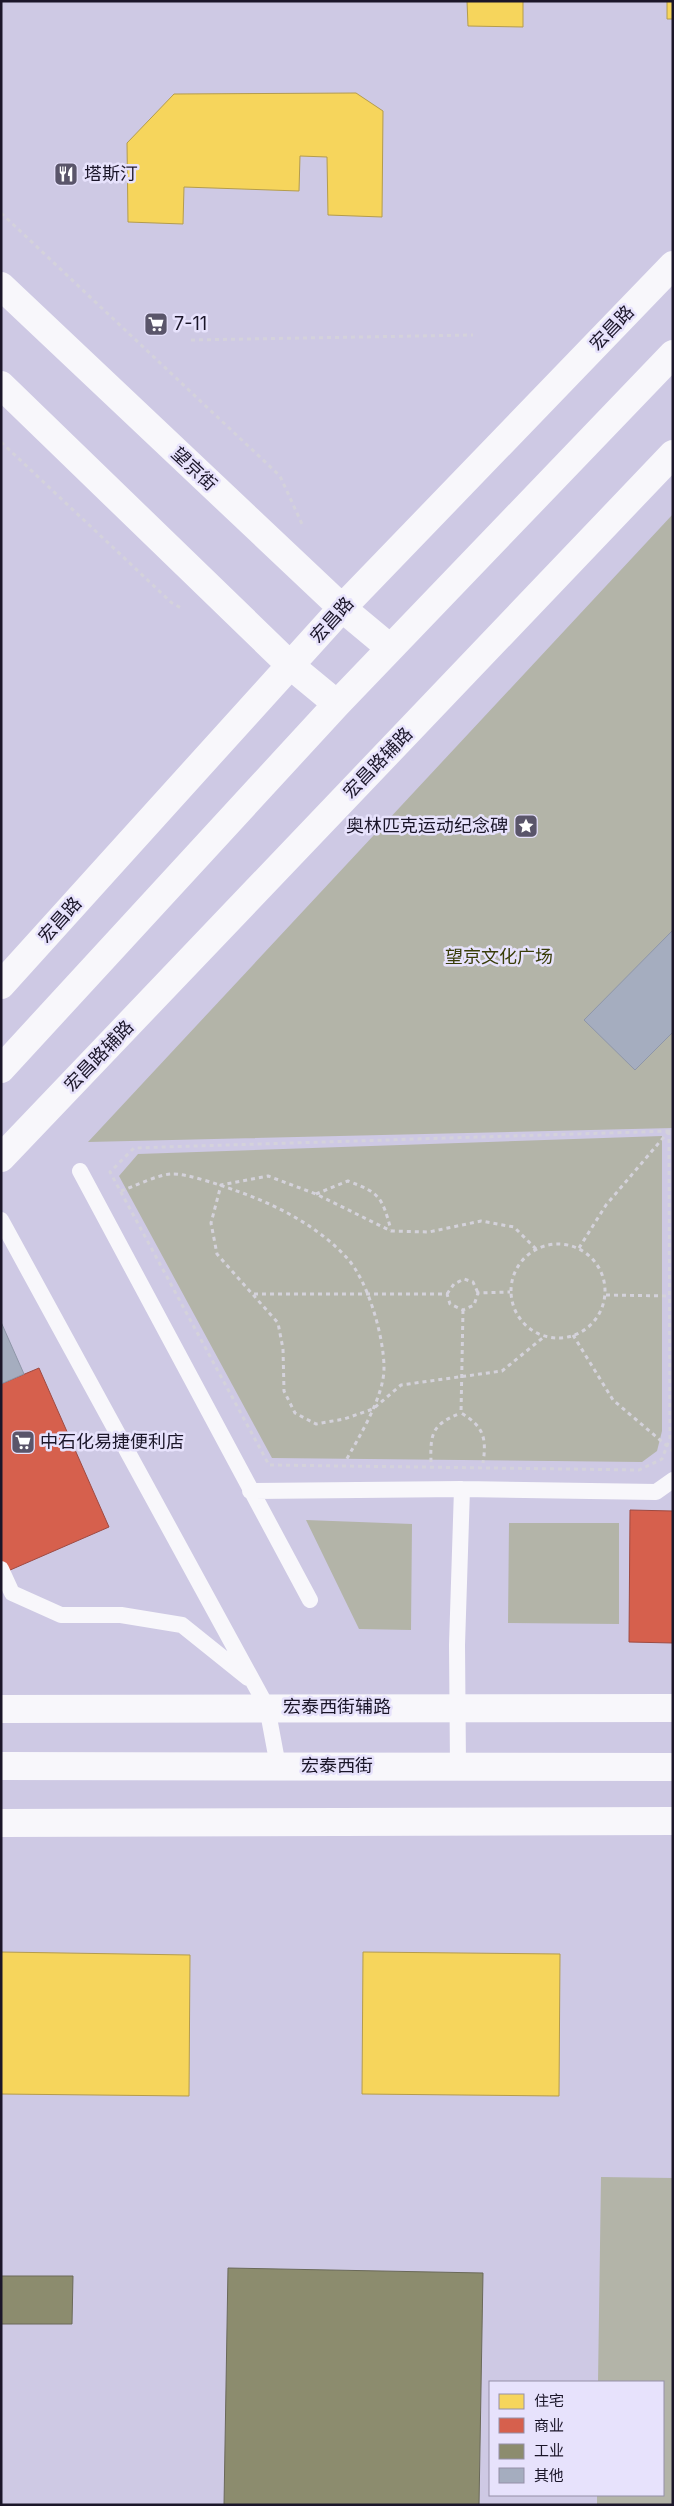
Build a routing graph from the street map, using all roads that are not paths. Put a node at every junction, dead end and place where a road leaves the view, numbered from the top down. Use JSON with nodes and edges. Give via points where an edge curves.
{"nodes":[{"id":1,"x":673,"y":265,"type":"edge"},
{"id":2,"x":1,"y":286,"type":"edge"},
{"id":3,"x":673,"y":354,"type":"edge"},
{"id":4,"x":1,"y":385,"type":"edge"},
{"id":5,"x":673,"y":454,"type":"edge"},
{"id":6,"x":342,"y":608,"type":"junction"},
{"id":7,"x":390,"y":648,"type":"junction"},
{"id":8,"x":291,"y":666,"type":"junction"},
{"id":9,"x":337,"y":704,"type":"junction"},
{"id":10,"x":1,"y":985,"type":"edge"},
{"id":11,"x":1,"y":1069,"type":"edge"},
{"id":12,"x":1,"y":1158,"type":"edge"},
{"id":13,"x":80,"y":1171,"type":"dead end"},
{"id":14,"x":1,"y":1220,"type":"edge"},
{"id":15,"x":673,"y":1480,"type":"edge"},
{"id":16,"x":462,"y":1489,"type":"junction"},
{"id":17,"x":250,"y":1491,"type":"junction"},
{"id":18,"x":1,"y":1569,"type":"edge"},
{"id":19,"x":310,"y":1600,"type":"dead end"},
{"id":20,"x":254,"y":1683,"type":"junction"},
{"id":21,"x":267,"y":1707,"type":"junction"},
{"id":22,"x":457,"y":1708,"type":"junction"},
{"id":23,"x":673,"y":1708,"type":"edge"},
{"id":24,"x":1,"y":1709,"type":"edge"},
{"id":25,"x":1,"y":1766,"type":"edge"},
{"id":26,"x":278,"y":1766,"type":"junction"},
{"id":27,"x":458,"y":1766,"type":"junction"},
{"id":28,"x":673,"y":1767,"type":"edge"},
{"id":29,"x":673,"y":1820,"type":"edge"},
{"id":30,"x":1,"y":1823,"type":"edge"}],
"edges":[{"from":1,"to":6,"type":"street","name":"宏昌路"},
{"from":2,"to":6,"type":"street","name":"望京街"},
{"from":3,"to":7,"type":"street"},
{"from":4,"to":8,"type":"street"},
{"from":5,"to":12,"type":"street","name":"宏昌路辅路"},
{"from":6,"to":7,"type":"street","name":"望京街"},
{"from":6,"to":8,"type":"street","name":"宏昌路"},
{"from":7,"to":9,"type":"street"},
{"from":8,"to":9,"type":"street"},
{"from":8,"to":10,"type":"street","name":"宏昌路"},
{"from":9,"to":11,"type":"street"},
{"from":13,"to":17,"type":"lane"},
{"from":14,"to":20,"type":"lane"},
{"from":15,"to":16,"type":"lane","via":[[656,1492]]},
{"from":16,"to":17,"type":"lane"},
{"from":16,"to":22,"type":"lane"},
{"from":17,"to":19,"type":"lane"},
{"from":18,"to":20,"type":"lane","via":[[12,1592],[61,1615],[121,1615],[182,1625]]},
{"from":20,"to":21,"type":"lane"},
{"from":21,"to":22,"type":"street","name":"宏泰西街辅路"},
{"from":21,"to":24,"type":"street","name":"宏泰西街辅路"},
{"from":21,"to":26,"type":"lane"},
{"from":22,"to":23,"type":"street","name":"宏泰西街辅路"},
{"from":22,"to":27,"type":"lane"},
{"from":25,"to":26,"type":"street","name":"宏泰西街"},
{"from":26,"to":27,"type":"street","name":"宏泰西街"},
{"from":27,"to":28,"type":"street","name":"宏泰西街"},
{"from":29,"to":30,"type":"street"}]}
